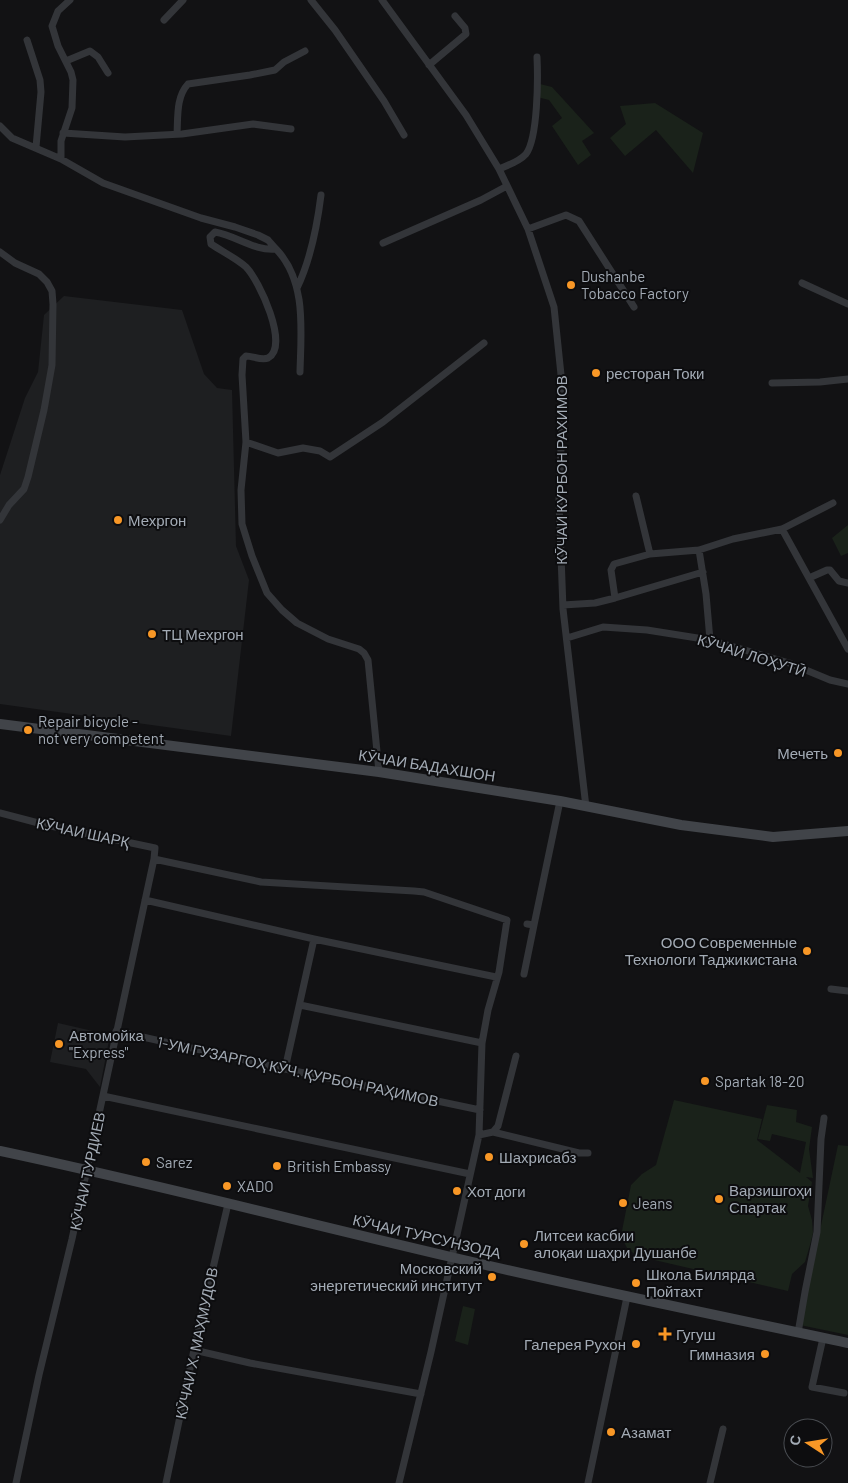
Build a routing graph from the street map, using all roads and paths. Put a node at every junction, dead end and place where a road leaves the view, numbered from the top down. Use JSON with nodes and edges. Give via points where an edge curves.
{"nodes":[{"id":1,"x":70,"y":0,"type":"edge"},
{"id":2,"x":183,"y":0,"type":"edge"},
{"id":3,"x":310,"y":0,"type":"edge"},
{"id":4,"x":382,"y":0,"type":"edge"},
{"id":5,"x":455,"y":16,"type":"dead end"},
{"id":6,"x":164,"y":20,"type":"dead end"},
{"id":7,"x":27,"y":40,"type":"dead end"},
{"id":8,"x":305,"y":51,"type":"dead end"},
{"id":9,"x":537,"y":57,"type":"dead end"},
{"id":10,"x":66,"y":61,"type":"junction"},
{"id":11,"x":429,"y":65,"type":"junction"},
{"id":12,"x":108,"y":73,"type":"dead end"},
{"id":13,"x":0,"y":126,"type":"edge"},
{"id":14,"x":291,"y":129,"type":"dead end"},
{"id":15,"x":63,"y":133,"type":"junction"},
{"id":16,"x":176,"y":134,"type":"junction"},
{"id":17,"x":404,"y":136,"type":"dead end"},
{"id":18,"x":36,"y":147,"type":"junction"},
{"id":19,"x":61,"y":159,"type":"junction"},
{"id":20,"x":498,"y":169,"type":"junction"},
{"id":21,"x":507,"y":186,"type":"junction"},
{"id":22,"x":321,"y":195,"type":"dead end"},
{"id":23,"x":528,"y":229,"type":"junction"},
{"id":24,"x":382,"y":243,"type":"dead end"},
{"id":25,"x":276,"y":249,"type":"junction"},
{"id":26,"x":0,"y":252,"type":"edge"},
{"id":27,"x":802,"y":283,"type":"dead end"},
{"id":28,"x":297,"y":288,"type":"junction"},
{"id":29,"x":848,"y":304,"type":"edge"},
{"id":30,"x":634,"y":307,"type":"dead end"},
{"id":31,"x":484,"y":343,"type":"dead end"},
{"id":32,"x":300,"y":372,"type":"dead end"},
{"id":33,"x":848,"y":379,"type":"edge"},
{"id":34,"x":772,"y":383,"type":"dead end"},
{"id":35,"x":246,"y":442,"type":"junction"},
{"id":36,"x":636,"y":496,"type":"dead end"},
{"id":37,"x":833,"y":503,"type":"dead end"},
{"id":38,"x":0,"y":520,"type":"edge"},
{"id":39,"x":782,"y":529,"type":"junction"},
{"id":40,"x":699,"y":550,"type":"junction"},
{"id":41,"x":650,"y":554,"type":"junction"},
{"id":42,"x":703,"y":572,"type":"junction"},
{"id":43,"x":810,"y":578,"type":"junction"},
{"id":44,"x":848,"y":583,"type":"edge"},
{"id":45,"x":615,"y":598,"type":"junction"},
{"id":46,"x":563,"y":605,"type":"junction"},
{"id":47,"x":567,"y":638,"type":"junction"},
{"id":48,"x":710,"y":640,"type":"junction"},
{"id":49,"x":848,"y":647,"type":"edge"},
{"id":50,"x":848,"y":684,"type":"edge"},
{"id":51,"x":0,"y":724,"type":"edge"},
{"id":52,"x":379,"y":772,"type":"junction"},
{"id":53,"x":560,"y":801,"type":"junction"},
{"id":54,"x":586,"y":807,"type":"junction"},
{"id":55,"x":0,"y":813,"type":"edge"},
{"id":56,"x":848,"y":831,"type":"edge"},
{"id":57,"x":154,"y":859,"type":"junction"},
{"id":58,"x":145,"y":900,"type":"junction"},
{"id":59,"x":314,"y":939,"type":"junction"},
{"id":60,"x":524,"y":974,"type":"dead end"},
{"id":61,"x":496,"y":977,"type":"junction"},
{"id":62,"x":831,"y":988,"type":"dead end"},
{"id":63,"x":848,"y":991,"type":"edge"},
{"id":64,"x":300,"y":1005,"type":"junction"},
{"id":65,"x":116,"y":1031,"type":"junction"},
{"id":66,"x":482,"y":1043,"type":"junction"},
{"id":67,"x":516,"y":1056,"type":"dead end"},
{"id":68,"x":286,"y":1069,"type":"junction"},
{"id":69,"x":103,"y":1096,"type":"junction"},
{"id":70,"x":480,"y":1110,"type":"junction"},
{"id":71,"x":824,"y":1118,"type":"dead end"},
{"id":72,"x":493,"y":1132,"type":"junction"},
{"id":73,"x":479,"y":1135,"type":"junction"},
{"id":74,"x":0,"y":1151,"type":"edge"},
{"id":75,"x":588,"y":1153,"type":"dead end"},
{"id":76,"x":87,"y":1170,"type":"junction"},
{"id":77,"x":470,"y":1174,"type":"junction"},
{"id":78,"x":228,"y":1204,"type":"junction"},
{"id":79,"x":451,"y":1257,"type":"junction"},
{"id":80,"x":627,"y":1297,"type":"junction"},
{"id":81,"x":798,"y":1333,"type":"junction"},
{"id":82,"x":823,"y":1338,"type":"junction"},
{"id":83,"x":848,"y":1343,"type":"edge"},
{"id":84,"x":194,"y":1350,"type":"junction"},
{"id":85,"x":844,"y":1393,"type":"dead end"},
{"id":86,"x":421,"y":1394,"type":"junction"},
{"id":87,"x":722,"y":1429,"type":"dead end"},
{"id":88,"x":16,"y":1483,"type":"edge"},
{"id":89,"x":166,"y":1483,"type":"edge"},
{"id":90,"x":399,"y":1483,"type":"edge"},
{"id":91,"x":588,"y":1483,"type":"edge"},
{"id":92,"x":710,"y":1483,"type":"edge"}],
"edges":[{"from":1,"to":10,"type":"street","via":[[58,11],[52,26]]},
{"from":2,"to":6,"type":"street"},
{"from":3,"to":17,"type":"street","via":[[335,30]]},
{"from":4,"to":11,"type":"street","name":"КӮЧАИ КУРБОН РАХИМОВ"},
{"from":5,"to":11,"type":"street","via":[[466,34]]},
{"from":7,"to":18,"type":"street","via":[[40,80]]},
{"from":8,"to":16,"type":"street","via":[[275,70],[188,84],[179,100]]},
{"from":9,"to":20,"type":"street","via":[[538,86],[530,145],[524,156]]},
{"from":10,"to":12,"type":"street","via":[[90,51]]},
{"from":10,"to":15,"type":"street","via":[[71,72],[72,108]]},
{"from":11,"to":20,"type":"street","name":"КӮЧАИ КУРБОН РАХИМОВ","via":[[466,115]]},
{"from":13,"to":18,"type":"street","via":[[12,138]]},
{"from":14,"to":16,"type":"street","via":[[253,124]]},
{"from":15,"to":16,"type":"street","via":[[124,137]]},
{"from":15,"to":19,"type":"street"},
{"from":18,"to":19,"type":"street"},
{"from":19,"to":25,"type":"street","via":[[103,183],[258,235]]},
{"from":20,"to":21,"type":"street","name":"КӮЧАИ КУРБОН РАХИМОВ"},
{"from":21,"to":23,"type":"street","name":"КӮЧАИ КУРБОН РАХИМОВ"},
{"from":21,"to":24,"type":"street"},
{"from":22,"to":28,"type":"street","via":[[318,222],[306,268]]},
{"from":23,"to":30,"type":"street","via":[[566,215],[579,221]]},
{"from":23,"to":46,"type":"street","name":"КӮЧАИ КУРБОН РАХИМОВ","via":[[554,307],[563,394],[559,501]]},
{"from":25,"to":28,"type":"street","via":[[289,264]]},
{"from":25,"to":35,"type":"street","via":[[254,247],[215,232],[210,237],[211,244],[247,268],[258,283],[268,302],[274,325],[271,356],[243,359]]},
{"from":26,"to":38,"type":"street","via":[[48,282],[54,304],[52,365],[28,477],[24,490]]},
{"from":27,"to":29,"type":"street"},
{"from":28,"to":32,"type":"street"},
{"from":31,"to":35,"type":"street","via":[[383,422],[330,458],[320,451],[303,448],[278,453]]},
{"from":33,"to":34,"type":"street"},
{"from":35,"to":52,"type":"street","via":[[241,490],[242,524],[252,556],[267,593],[282,610],[321,636],[364,653],[370,672]]},
{"from":36,"to":41,"type":"street"},
{"from":37,"to":39,"type":"street"},
{"from":39,"to":40,"type":"street"},
{"from":39,"to":43,"type":"street"},
{"from":40,"to":41,"type":"street"},
{"from":40,"to":42,"type":"street"},
{"from":41,"to":45,"type":"street","via":[[612,566]]},
{"from":42,"to":45,"type":"street"},
{"from":42,"to":48,"type":"street"},
{"from":43,"to":44,"type":"street","via":[[830,570],[839,581]]},
{"from":43,"to":49,"type":"street"},
{"from":45,"to":46,"type":"street"},
{"from":46,"to":47,"type":"street","name":"КӮЧАИ КУРБОН РАХИМОВ"},
{"from":47,"to":48,"type":"street","name":"КӮЧАИ ЛОҲУТӢ","via":[[602,627],[648,630]]},
{"from":47,"to":54,"type":"street","name":"КӮЧАИ КУРБОН РАХИМОВ"},
{"from":48,"to":50,"type":"street","name":"КӮЧАИ ЛОҲУТӢ"},
{"from":51,"to":52,"type":"main road","name":"КӮЧАИ БАДАХШОН"},
{"from":52,"to":53,"type":"main road","name":"КӮЧАИ БАДАХШОН"},
{"from":53,"to":54,"type":"main road","name":"КӮЧАИ БАДАХШОН"},
{"from":53,"to":60,"type":"street","via":[[530,925]]},
{"from":54,"to":56,"type":"main road","name":"КӮЧАИ БАДАХШОН","via":[[681,825],[773,837]]},
{"from":55,"to":57,"type":"street","name":"КӮЧАИ ШАРҚ","via":[[155,848]]},
{"from":57,"to":58,"type":"street","name":"КӮЧАИ ТУРДИЕВ"},
{"from":57,"to":61,"type":"street","via":[[261,882],[424,892],[507,920]]},
{"from":58,"to":59,"type":"street"},
{"from":58,"to":65,"type":"street","name":"КӮЧАИ ТУРДИЕВ"},
{"from":59,"to":61,"type":"street"},
{"from":59,"to":64,"type":"street"},
{"from":61,"to":66,"type":"street"},
{"from":62,"to":63,"type":"street"},
{"from":64,"to":66,"type":"street"},
{"from":64,"to":68,"type":"street"},
{"from":65,"to":68,"type":"street","name":"1-УМ ГУЗАРГОҲ КӮЧ. ҚУРБОН РАҲИМОВ"},
{"from":65,"to":69,"type":"street","name":"КӮЧАИ ТУРДИЕВ"},
{"from":66,"to":70,"type":"street"},
{"from":67,"to":72,"type":"street","via":[[498,1126]]},
{"from":68,"to":70,"type":"street","name":"1-УМ ГУЗАРГОҲ КӮЧ. ҚУРБОН РАҲИМОВ"},
{"from":69,"to":76,"type":"street","name":"КӮЧАИ ТУРДИЕВ"},
{"from":69,"to":77,"type":"street"},
{"from":70,"to":73,"type":"street"},
{"from":71,"to":81,"type":"street","via":[[818,1232]]},
{"from":72,"to":73,"type":"street"},
{"from":72,"to":75,"type":"street"},
{"from":73,"to":77,"type":"street"},
{"from":74,"to":76,"type":"main road","name":"КӮЧАИ ТУРСУНЗОДА"},
{"from":76,"to":78,"type":"main road","name":"КӮЧАИ ТУРСУНЗОДА"},
{"from":76,"to":88,"type":"street","name":"КӮЧАИ ТУРДИЕВ"},
{"from":77,"to":79,"type":"street"},
{"from":78,"to":79,"type":"main road","name":"КӮЧАИ ТУРСУНЗОДА"},
{"from":78,"to":84,"type":"street","name":"КӮЧАИ Х. МАҲМУДОВ"},
{"from":79,"to":80,"type":"main road","name":"КӮЧАИ ТУРСУНЗОДА"},
{"from":79,"to":86,"type":"street"},
{"from":80,"to":81,"type":"main road","name":"КӮЧАИ ТУРСУНЗОДА"},
{"from":80,"to":91,"type":"street"},
{"from":81,"to":82,"type":"main road","name":"КӮЧАИ ТУРСУНЗОДА"},
{"from":82,"to":83,"type":"main road","name":"КӮЧАИ ТУРСУНЗОДА"},
{"from":82,"to":85,"type":"street","via":[[812,1386]]},
{"from":84,"to":86,"type":"street"},
{"from":84,"to":89,"type":"street","name":"КӮЧАИ Х. МАҲМУДОВ"},
{"from":86,"to":90,"type":"street"},
{"from":87,"to":92,"type":"street"}]}
